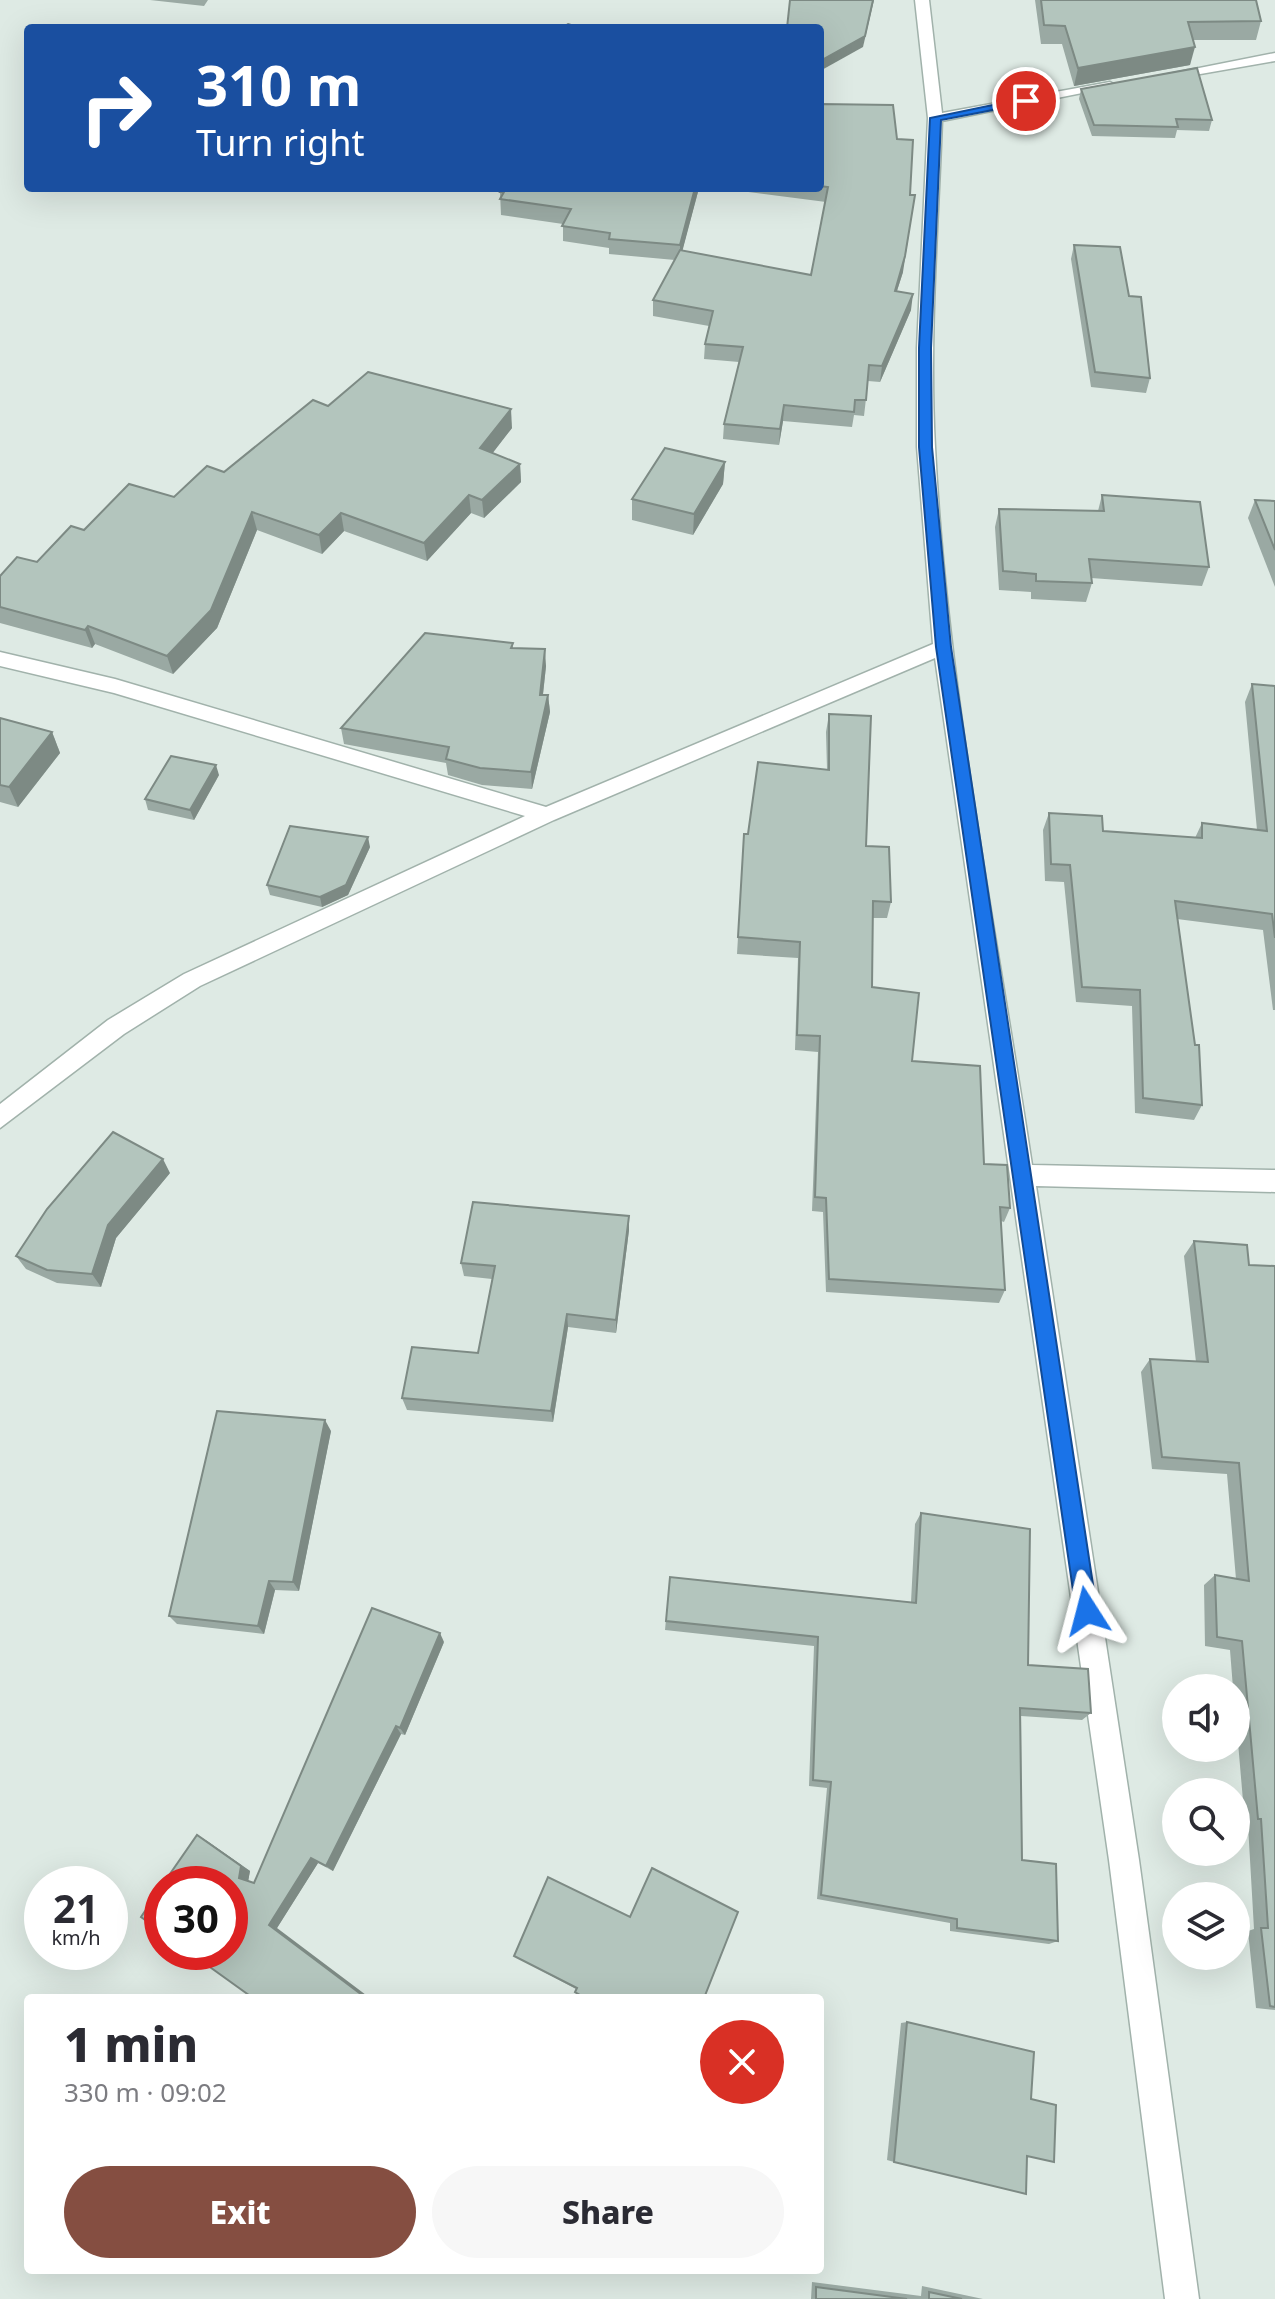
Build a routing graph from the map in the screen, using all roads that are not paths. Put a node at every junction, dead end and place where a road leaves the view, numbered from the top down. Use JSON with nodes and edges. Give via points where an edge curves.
{"nodes":[{"id":1,"x":922,"y":0,"type":"edge"},
{"id":2,"x":1275,"y":57,"type":"edge"},
{"id":3,"x":935,"y":118,"type":"junction"},
{"id":4,"x":943,"y":647,"type":"junction"},
{"id":5,"x":0,"y":659,"type":"edge"},
{"id":6,"x":547,"y":815,"type":"junction"},
{"id":7,"x":0,"y":1118,"type":"edge"},
{"id":8,"x":1020,"y":1175,"type":"junction"},
{"id":9,"x":1275,"y":1181,"type":"edge"},
{"id":10,"x":1182,"y":2299,"type":"edge"}],
"edges":[{"from":1,"to":3,"type":"street"},
{"from":2,"to":3,"type":"street"},
{"from":3,"to":4,"type":"street","via":[[926,447]]},
{"from":4,"to":6,"type":"street"},
{"from":4,"to":8,"type":"street"},
{"from":5,"to":6,"type":"street","via":[[115,686]]},
{"from":6,"to":7,"type":"street","via":[[192,980],[116,1027]]},
{"from":8,"to":9,"type":"street"},
{"from":8,"to":10,"type":"street","via":[[1124,1860]]}]}
